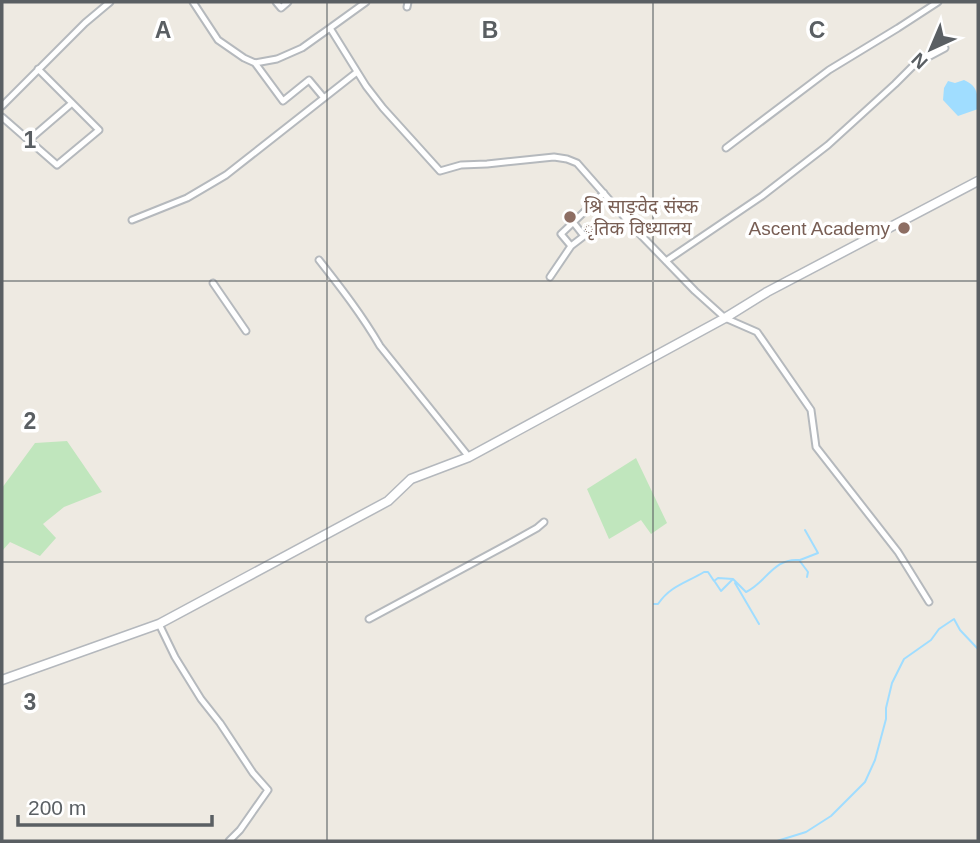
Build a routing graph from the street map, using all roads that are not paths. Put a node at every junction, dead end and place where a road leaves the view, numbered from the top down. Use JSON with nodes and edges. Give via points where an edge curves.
{"nodes":[{"id":1,"x":110,"y":2,"type":"edge"},
{"id":2,"x":193,"y":2,"type":"edge"},
{"id":3,"x":276,"y":2,"type":"edge"},
{"id":4,"x":288,"y":2,"type":"edge"},
{"id":5,"x":366,"y":2,"type":"edge"},
{"id":6,"x":938,"y":2,"type":"edge"},
{"id":7,"x":330,"y":28,"type":"junction"},
{"id":8,"x":944,"y":48,"type":"dead end"},
{"id":9,"x":255,"y":63,"type":"junction"},
{"id":10,"x":38,"y":69,"type":"junction"},
{"id":11,"x":357,"y":72,"type":"junction"},
{"id":12,"x":324,"y":98,"type":"junction"},
{"id":13,"x":72,"y":103,"type":"junction"},
{"id":14,"x":2,"y":106,"type":"edge"},
{"id":15,"x":2,"y":117,"type":"edge"},
{"id":16,"x":29,"y":140,"type":"junction"},
{"id":17,"x":726,"y":148,"type":"dead end"},
{"id":18,"x":978,"y":181,"type":"edge"},
{"id":19,"x":604,"y":193,"type":"junction"},
{"id":20,"x":132,"y":220,"type":"dead end"},
{"id":21,"x":573,"y":222,"type":"junction"},
{"id":22,"x":571,"y":246,"type":"junction"},
{"id":23,"x":319,"y":260,"type":"dead end"},
{"id":24,"x":666,"y":261,"type":"junction"},
{"id":25,"x":550,"y":277,"type":"dead end"},
{"id":26,"x":213,"y":283,"type":"dead end"},
{"id":27,"x":725,"y":318,"type":"junction"},
{"id":28,"x":246,"y":331,"type":"dead end"},
{"id":29,"x":469,"y":457,"type":"junction"},
{"id":30,"x":544,"y":522,"type":"dead end"},
{"id":31,"x":929,"y":602,"type":"dead end"},
{"id":32,"x":369,"y":620,"type":"dead end"},
{"id":33,"x":159,"y":624,"type":"junction"},
{"id":34,"x":2,"y":680,"type":"edge"},
{"id":35,"x":229,"y":841,"type":"edge"}],
"edges":[{"from":1,"to":10,"type":"street"},
{"from":2,"to":9,"type":"street","via":[[218,40]]},
{"from":3,"to":4,"type":"street","via":[[281,8]]},
{"from":5,"to":7,"type":"street"},
{"from":6,"to":17,"type":"street","via":[[829,70]]},
{"from":7,"to":9,"type":"street","via":[[302,48]]},
{"from":7,"to":11,"type":"street"},
{"from":8,"to":24,"type":"street","via":[[915,64],[828,145],[762,196]]},
{"from":9,"to":12,"type":"street","via":[[283,101],[309,80]]},
{"from":10,"to":13,"type":"street"},
{"from":10,"to":14,"type":"street"},
{"from":11,"to":12,"type":"street"},
{"from":11,"to":19,"type":"street","via":[[440,171],[554,157],[577,163]]},
{"from":12,"to":20,"type":"street","via":[[226,175],[187,198]]},
{"from":13,"to":16,"type":"street"},
{"from":13,"to":16,"type":"street","via":[[99,130],[57,165]]},
{"from":15,"to":16,"type":"street"},
{"from":18,"to":27,"type":"street"},
{"from":19,"to":21,"type":"street"},
{"from":19,"to":24,"type":"street"},
{"from":21,"to":22,"type":"street","via":[[561,234]]},
{"from":21,"to":22,"type":"street","via":[[584,236]]},
{"from":22,"to":25,"type":"street"},
{"from":23,"to":29,"type":"street","via":[[380,346]]},
{"from":24,"to":27,"type":"street"},
{"from":26,"to":28,"type":"street"},
{"from":27,"to":29,"type":"street"},
{"from":27,"to":31,"type":"street","via":[[757,332],[811,410],[816,447],[898,552]]},
{"from":29,"to":33,"type":"street","via":[[411,479],[388,501]]},
{"from":30,"to":32,"type":"street"},
{"from":33,"to":34,"type":"street"},
{"from":33,"to":35,"type":"street","via":[[178,664],[268,790]]}]}
